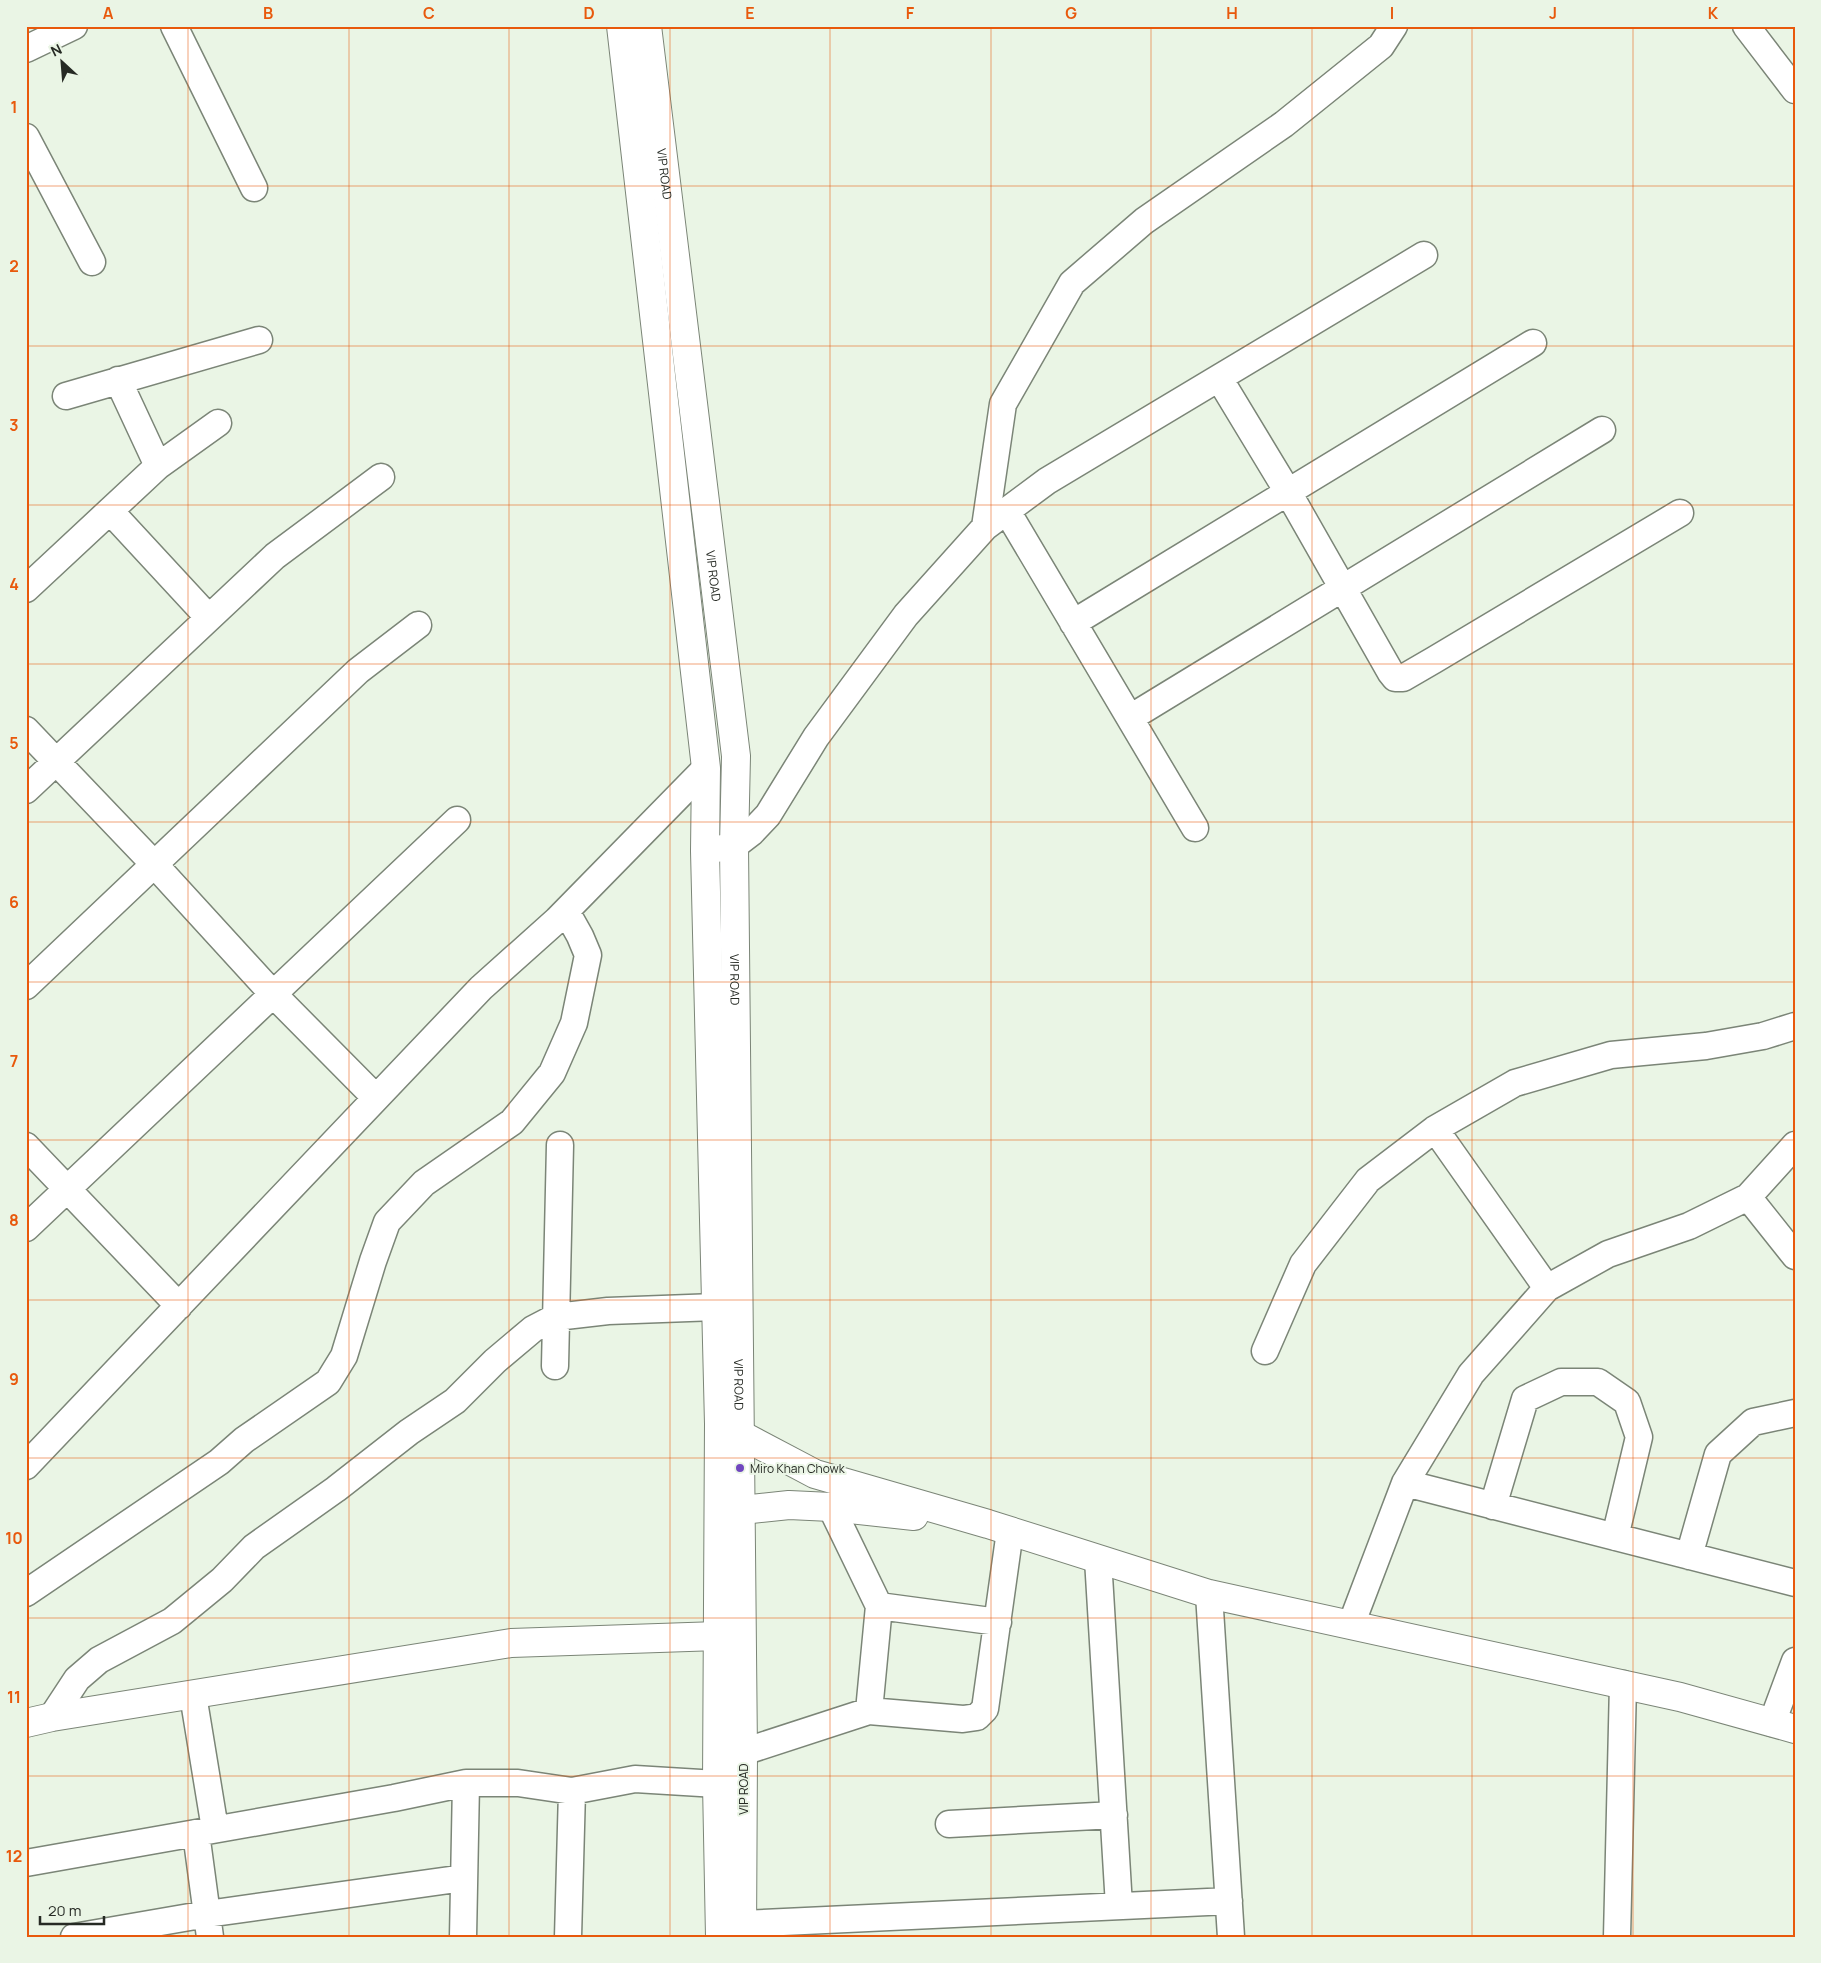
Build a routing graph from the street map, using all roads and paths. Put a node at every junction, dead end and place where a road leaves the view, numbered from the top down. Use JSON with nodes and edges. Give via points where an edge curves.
{"nodes":[{"id":1,"x":74,"y":26,"type":"edge"},
{"id":2,"x":174,"y":26,"type":"edge"},
{"id":3,"x":621,"y":26,"type":"edge"},
{"id":4,"x":647,"y":26,"type":"edge"},
{"id":5,"x":1746,"y":26,"type":"edge"},
{"id":6,"x":1390,"y":28,"type":"edge"},
{"id":7,"x":26,"y":49,"type":"edge"},
{"id":8,"x":1795,"y":90,"type":"edge"},
{"id":9,"x":26,"y":137,"type":"edge"},
{"id":10,"x":35,"y":175,"type":"edge"},
{"id":11,"x":254,"y":188,"type":"dead end"},
{"id":12,"x":1424,"y":255,"type":"dead end"},
{"id":13,"x":92,"y":262,"type":"dead end"},
{"id":14,"x":259,"y":340,"type":"dead end"},
{"id":15,"x":1533,"y":343,"type":"dead end"},
{"id":16,"x":1219,"y":378,"type":"junction"},
{"id":17,"x":118,"y":380,"type":"junction"},
{"id":18,"x":66,"y":396,"type":"dead end"},
{"id":19,"x":218,"y":423,"type":"dead end"},
{"id":20,"x":1602,"y":430,"type":"dead end"},
{"id":21,"x":158,"y":466,"type":"junction"},
{"id":22,"x":381,"y":476,"type":"dead end"},
{"id":23,"x":1288,"y":492,"type":"junction"},
{"id":24,"x":110,"y":511,"type":"junction"},
{"id":25,"x":1007,"y":511,"type":"junction"},
{"id":26,"x":1680,"y":513,"type":"dead end"},
{"id":27,"x":985,"y":526,"type":"junction"},
{"id":28,"x":1343,"y":588,"type":"junction"},
{"id":29,"x":26,"y":589,"type":"edge"},
{"id":30,"x":209,"y":618,"type":"junction"},
{"id":31,"x":1073,"y":623,"type":"junction"},
{"id":32,"x":418,"y":625,"type":"dead end"},
{"id":33,"x":1130,"y":718,"type":"junction"},
{"id":34,"x":26,"y":730,"type":"edge"},
{"id":35,"x":56,"y":762,"type":"junction"},
{"id":36,"x":706,"y":768,"type":"junction"},
{"id":37,"x":26,"y":790,"type":"edge"},
{"id":38,"x":457,"y":820,"type":"dead end"},
{"id":39,"x":1195,"y":828,"type":"dead end"},
{"id":40,"x":734,"y":846,"type":"junction"},
{"id":41,"x":706,"y":851,"type":"junction"},
{"id":42,"x":154,"y":864,"type":"junction"},
{"id":43,"x":566,"y":911,"type":"junction"},
{"id":44,"x":26,"y":986,"type":"edge"},
{"id":45,"x":273,"y":994,"type":"junction"},
{"id":46,"x":1795,"y":1026,"type":"edge"},
{"id":47,"x":376,"y":1098,"type":"junction"},
{"id":48,"x":1435,"y":1129,"type":"junction"},
{"id":49,"x":560,"y":1145,"type":"dead end"},
{"id":50,"x":1795,"y":1145,"type":"edge"},
{"id":51,"x":26,"y":1146,"type":"edge"},
{"id":52,"x":68,"y":1189,"type":"junction"},
{"id":53,"x":1748,"y":1197,"type":"junction"},
{"id":54,"x":26,"y":1228,"type":"edge"},
{"id":55,"x":1795,"y":1256,"type":"edge"},
{"id":56,"x":1547,"y":1288,"type":"junction"},
{"id":57,"x":179,"y":1306,"type":"junction"},
{"id":58,"x":716,"y":1307,"type":"junction"},
{"id":59,"x":556,"y":1317,"type":"junction"},
{"id":60,"x":1265,"y":1351,"type":"dead end"},
{"id":61,"x":555,"y":1366,"type":"dead end"},
{"id":62,"x":1795,"y":1413,"type":"edge"},
{"id":63,"x":729,"y":1429,"type":"junction"},
{"id":64,"x":26,"y":1466,"type":"edge"},
{"id":65,"x":1406,"y":1483,"type":"junction"},
{"id":66,"x":1493,"y":1506,"type":"junction"},
{"id":67,"x":832,"y":1507,"type":"junction"},
{"id":68,"x":730,"y":1511,"type":"junction"},
{"id":69,"x":999,"y":1528,"type":"junction"},
{"id":70,"x":1614,"y":1537,"type":"junction"},
{"id":71,"x":1689,"y":1556,"type":"junction"},
{"id":72,"x":1098,"y":1559,"type":"junction"},
{"id":73,"x":1795,"y":1582,"type":"edge"},
{"id":74,"x":26,"y":1593,"type":"edge"},
{"id":75,"x":1209,"y":1594,"type":"junction"},
{"id":76,"x":879,"y":1606,"type":"junction"},
{"id":77,"x":998,"y":1622,"type":"junction"},
{"id":78,"x":1351,"y":1625,"type":"junction"},
{"id":79,"x":729,"y":1637,"type":"junction"},
{"id":80,"x":1795,"y":1661,"type":"edge"},
{"id":81,"x":1623,"y":1684,"type":"junction"},
{"id":82,"x":192,"y":1695,"type":"junction"},
{"id":83,"x":869,"y":1711,"type":"junction"},
{"id":84,"x":39,"y":1720,"type":"edge"},
{"id":85,"x":1783,"y":1726,"type":"edge"},
{"id":86,"x":743,"y":1752,"type":"junction"},
{"id":87,"x":466,"y":1783,"type":"junction"},
{"id":88,"x":717,"y":1784,"type":"junction"},
{"id":89,"x":572,"y":1791,"type":"junction"},
{"id":90,"x":1114,"y":1815,"type":"junction"},
{"id":91,"x":949,"y":1824,"type":"dead end"},
{"id":92,"x":205,"y":1831,"type":"junction"},
{"id":93,"x":26,"y":1863,"type":"edge"},
{"id":94,"x":464,"y":1878,"type":"junction"},
{"id":95,"x":1229,"y":1901,"type":"junction"},
{"id":96,"x":1119,"y":1906,"type":"junction"},
{"id":97,"x":209,"y":1925,"type":"edge"},
{"id":98,"x":735,"y":1933,"type":"edge"},
{"id":99,"x":74,"y":1937,"type":"edge"},
{"id":100,"x":463,"y":1937,"type":"edge"},
{"id":101,"x":568,"y":1937,"type":"edge"},
{"id":102,"x":1231,"y":1937,"type":"edge"},
{"id":103,"x":1616,"y":1937,"type":"edge"}],
"edges":[{"from":1,"to":7,"type":"street"},
{"from":2,"to":11,"type":"street"},
{"from":3,"to":36,"type":"main road","name":"VIP ROAD"},
{"from":4,"to":40,"type":"main road","name":"VIP ROAD","via":[[736,756]]},
{"from":5,"to":8,"type":"street"},
{"from":6,"to":27,"type":"street","via":[[1381,46],[1284,124],[1144,221],[1072,284],[1003,404]]},
{"from":9,"to":10,"type":"street"},
{"from":10,"to":13,"type":"street"},
{"from":12,"to":16,"type":"street"},
{"from":14,"to":17,"type":"street"},
{"from":15,"to":23,"type":"street"},
{"from":16,"to":23,"type":"street"},
{"from":16,"to":25,"type":"street","via":[[1047,481]]},
{"from":17,"to":18,"type":"street"},
{"from":17,"to":21,"type":"street"},
{"from":19,"to":21,"type":"street"},
{"from":20,"to":28,"type":"street"},
{"from":21,"to":24,"type":"street"},
{"from":22,"to":30,"type":"street","via":[[275,556]]},
{"from":23,"to":28,"type":"street"},
{"from":23,"to":31,"type":"street"},
{"from":24,"to":29,"type":"street"},
{"from":24,"to":30,"type":"street"},
{"from":25,"to":27,"type":"street"},
{"from":25,"to":31,"type":"street"},
{"from":26,"to":28,"type":"street","via":[[1403,678],[1395,678],[1391,673]]},
{"from":27,"to":40,"type":"street","via":[[906,615],[816,737],[768,815]]},
{"from":28,"to":33,"type":"street"},
{"from":30,"to":35,"type":"street"},
{"from":31,"to":33,"type":"street"},
{"from":32,"to":42,"type":"street","via":[[358,671]]},
{"from":33,"to":39,"type":"street"},
{"from":34,"to":35,"type":"street"},
{"from":35,"to":37,"type":"street"},
{"from":35,"to":42,"type":"street"},
{"from":36,"to":41,"type":"main road","name":"VIP ROAD"},
{"from":36,"to":43,"type":"street"},
{"from":38,"to":45,"type":"street"},
{"from":40,"to":41,"type":"street"},
{"from":40,"to":63,"type":"main road","name":"VIP ROAD"},
{"from":41,"to":58,"type":"main road","name":"VIP ROAD"},
{"from":42,"to":44,"type":"street"},
{"from":42,"to":45,"type":"street"},
{"from":43,"to":47,"type":"street","via":[[481,988]]},
{"from":43,"to":74,"type":"street","via":[[588,955],[574,1023],[552,1073],[512,1122],[424,1183],[387,1222],[344,1356],[328,1382],[244,1440],[219,1462]]},
{"from":45,"to":47,"type":"street"},
{"from":45,"to":52,"type":"street"},
{"from":46,"to":48,"type":"street","via":[[1764,1036],[1706,1046],[1592,1061],[1515,1084]]},
{"from":47,"to":57,"type":"street"},
{"from":48,"to":56,"type":"street"},
{"from":48,"to":60,"type":"street","via":[[1368,1180],[1303,1264]]},
{"from":49,"to":59,"type":"street"},
{"from":50,"to":53,"type":"street"},
{"from":51,"to":52,"type":"street"},
{"from":52,"to":54,"type":"street"},
{"from":52,"to":57,"type":"street"},
{"from":53,"to":55,"type":"street"},
{"from":53,"to":56,"type":"street","via":[[1689,1226],[1608,1254]]},
{"from":56,"to":65,"type":"street","via":[[1471,1374]]},
{"from":57,"to":64,"type":"street"},
{"from":58,"to":59,"type":"street","via":[[608,1311]]},
{"from":58,"to":63,"type":"main road","name":"VIP ROAD"},
{"from":59,"to":61,"type":"street"},
{"from":59,"to":84,"type":"street","via":[[533,1329],[455,1401],[254,1547],[222,1580],[172,1620],[99,1660],[76,1679]]},
{"from":62,"to":71,"type":"street","via":[[1753,1422],[1718,1454]]},
{"from":63,"to":68,"type":"main road","name":"VIP ROAD"},
{"from":63,"to":69,"type":"main road","via":[[815,1474]]},
{"from":65,"to":66,"type":"street"},
{"from":65,"to":78,"type":"street"},
{"from":66,"to":70,"type":"street"},
{"from":66,"to":70,"type":"street","via":[[1524,1399],[1561,1382],[1598,1382],[1627,1402],[1639,1437]]},
{"from":67,"to":68,"type":"main road","via":[[789,1505]]},
{"from":67,"to":69,"type":"main road"},
{"from":67,"to":76,"type":"street"},
{"from":68,"to":79,"type":"main road","name":"VIP ROAD"},
{"from":69,"to":72,"type":"main road"},
{"from":69,"to":77,"type":"street"},
{"from":70,"to":71,"type":"street"},
{"from":71,"to":73,"type":"street"},
{"from":72,"to":75,"type":"main road"},
{"from":72,"to":90,"type":"street"},
{"from":75,"to":78,"type":"main road"},
{"from":75,"to":95,"type":"street"},
{"from":76,"to":77,"type":"street"},
{"from":76,"to":83,"type":"street"},
{"from":77,"to":83,"type":"street","via":[[985,1709],[977,1717],[963,1719]]},
{"from":78,"to":81,"type":"main road"},
{"from":79,"to":82,"type":"main road","via":[[511,1643]]},
{"from":79,"to":86,"type":"main road","name":"VIP ROAD"},
{"from":79,"to":88,"type":"main road","name":"VIP ROAD"},
{"from":80,"to":85,"type":"street"},
{"from":81,"to":85,"type":"main road"},
{"from":81,"to":103,"type":"street"},
{"from":82,"to":84,"type":"main road"},
{"from":82,"to":92,"type":"street"},
{"from":83,"to":86,"type":"street"},
{"from":86,"to":98,"type":"main road","name":"VIP ROAD"},
{"from":87,"to":89,"type":"street","via":[[518,1784]]},
{"from":87,"to":92,"type":"street"},
{"from":87,"to":94,"type":"street"},
{"from":88,"to":89,"type":"street","via":[[635,1779]]},
{"from":88,"to":98,"type":"main road","name":"VIP ROAD"},
{"from":89,"to":101,"type":"street"},
{"from":90,"to":91,"type":"street"},
{"from":90,"to":96,"type":"street"},
{"from":92,"to":93,"type":"street"},
{"from":92,"to":97,"type":"street"},
{"from":94,"to":97,"type":"street"},
{"from":94,"to":100,"type":"street"},
{"from":95,"to":96,"type":"street"},
{"from":95,"to":102,"type":"street"},
{"from":96,"to":98,"type":"street"},
{"from":97,"to":99,"type":"street"}]}
